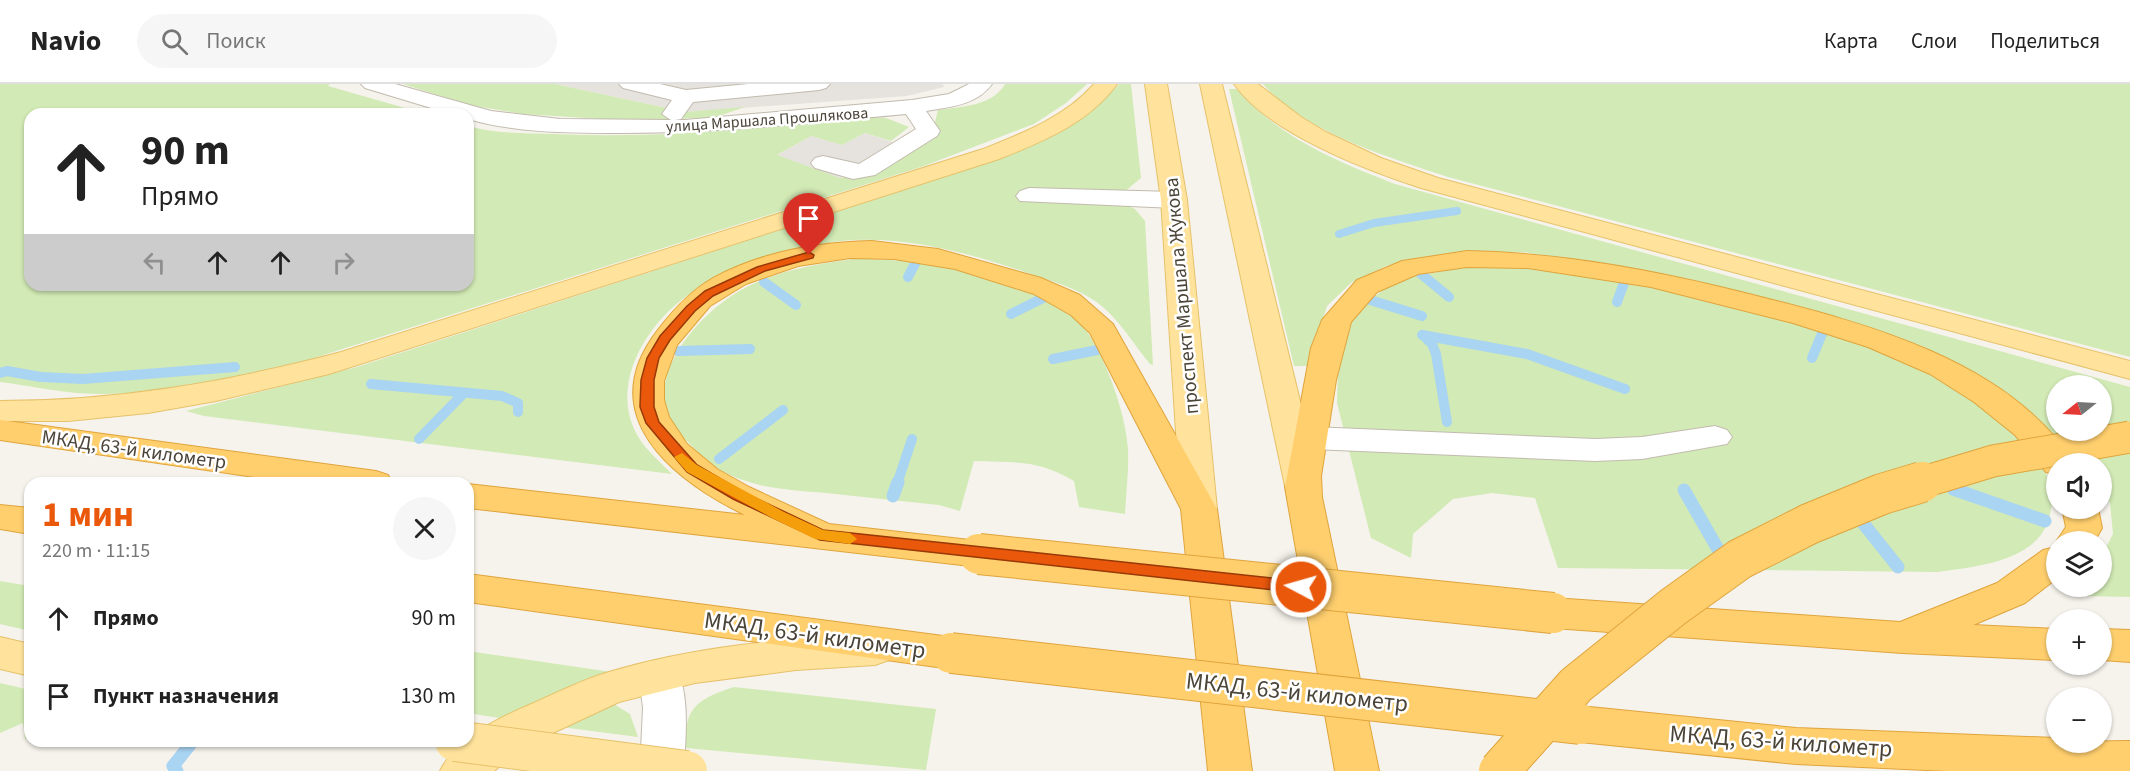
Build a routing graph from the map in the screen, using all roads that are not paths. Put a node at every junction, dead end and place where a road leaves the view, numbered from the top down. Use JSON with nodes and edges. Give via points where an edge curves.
{"nodes":[{"id":1,"x":372,"y":84,"type":"edge"},
{"id":2,"x":630,"y":84,"type":"edge"},
{"id":3,"x":819,"y":84,"type":"edge"},
{"id":4,"x":981,"y":84,"type":"edge"},
{"id":5,"x":1106,"y":84,"type":"edge"},
{"id":6,"x":1156,"y":84,"type":"edge"},
{"id":7,"x":1211,"y":84,"type":"edge"},
{"id":8,"x":1245,"y":84,"type":"edge"},
{"id":9,"x":686,"y":96,"type":"junction"},
{"id":10,"x":912,"y":107,"type":"junction"},
{"id":11,"x":455,"y":108,"type":"edge"},
{"id":12,"x":474,"y":114,"type":"edge"},
{"id":13,"x":658,"y":127,"type":"junction"},
{"id":14,"x":823,"y":163,"type":"dead end"},
{"id":15,"x":1029,"y":196,"type":"dead end"},
{"id":16,"x":1174,"y":200,"type":"junction"},
{"id":17,"x":2130,"y":370,"type":"edge"},
{"id":18,"x":0,"y":411,"type":"edge"},
{"id":19,"x":0,"y":430,"type":"edge"},
{"id":20,"x":1715,"y":437,"type":"dead end"},
{"id":21,"x":2130,"y":437,"type":"edge"},
{"id":22,"x":1312,"y":438,"type":"junction"},
{"id":23,"x":2051,"y":453,"type":"edge"},
{"id":24,"x":333,"y":477,"type":"edge"},
{"id":25,"x":1303,"y":486,"type":"junction"},
{"id":26,"x":474,"y":497,"type":"edge"},
{"id":27,"x":1199,"y":509,"type":"junction"},
{"id":28,"x":0,"y":517,"type":"edge"},
{"id":29,"x":24,"y":520,"type":"edge"},
{"id":30,"x":820,"y":535,"type":"junction"},
{"id":31,"x":2046,"y":567,"type":"edge"},
{"id":32,"x":474,"y":589,"type":"edge"},
{"id":33,"x":1902,"y":638,"type":"junction"},
{"id":34,"x":2046,"y":644,"type":"edge"},
{"id":35,"x":2112,"y":645,"type":"edge"},
{"id":36,"x":2130,"y":646,"type":"edge"},
{"id":37,"x":898,"y":648,"type":"junction"},
{"id":38,"x":0,"y":653,"type":"edge"},
{"id":39,"x":24,"y":659,"type":"edge"},
{"id":40,"x":660,"y":676,"type":"junction"},
{"id":41,"x":474,"y":744,"type":"edge"},
{"id":42,"x":2125,"y":762,"type":"edge"},
{"id":43,"x":462,"y":771,"type":"edge"},
{"id":44,"x":662,"y":771,"type":"edge"},
{"id":45,"x":687,"y":771,"type":"edge"},
{"id":46,"x":1230,"y":771,"type":"edge"},
{"id":47,"x":1357,"y":771,"type":"edge"},
{"id":48,"x":1499,"y":771,"type":"edge"}],
"edges":[{"from":1,"to":11,"type":"street","name":"улица Маршала Прошлякова"},
{"from":2,"to":9,"type":"street"},
{"from":3,"to":9,"type":"street"},
{"from":4,"to":10,"type":"street","name":"улица Маршала Прошлякова","via":[[954,100]]},
{"from":5,"to":18,"type":"main road","via":[[1078,111],[991,154],[352,358],[189,398],[78,410]]},
{"from":6,"to":16,"type":"main road","name":"проспект Маршала Жукова"},
{"from":7,"to":25,"type":"main road"},
{"from":8,"to":17,"type":"main road","via":[[1307,133],[1391,171]]},
{"from":9,"to":13,"type":"street","via":[[678,110]]},
{"from":10,"to":13,"type":"street","name":"улица Маршала Прошлякова"},
{"from":10,"to":14,"type":"street","via":[[929,131],[866,170],[853,172]]},
{"from":12,"to":13,"type":"street","name":"улица Маршала Прошлякова","via":[[560,126]]},
{"from":15,"to":16,"type":"street"},
{"from":16,"to":27,"type":"main road","name":"проспект Маршала Жукова"},
{"from":19,"to":24,"type":"highway","name":"МКАД, 63-й километр"},
{"from":20,"to":22,"type":"street","via":[[1595,450]]},
{"from":21,"to":48,"type":"highway","bridge":true,"via":[[1993,461],[1882,494],[1809,524],[1740,559],[1576,685]]},
{"from":22,"to":23,"type":"highway","via":[[1337,320],[1369,283],[1430,264],[1472,258],[1521,258],[1589,267],[1689,288],[1800,316],[1898,347],[1994,403]]},
{"from":22,"to":25,"type":"highway"},
{"from":25,"to":47,"type":"highway"},
{"from":26,"to":30,"type":"highway"},
{"from":27,"to":30,"type":"highway","via":[[1125,368],[1089,312],[1067,297],[954,260],[900,250],[830,252],[761,269],[709,293],[665,339],[653,358],[647,380],[647,407],[653,423],[692,468],[738,496]]},
{"from":27,"to":46,"type":"highway"},
{"from":28,"to":29,"type":"highway"},
{"from":30,"to":33,"type":"highway","bridge":true,"via":[[1554,613]]},
{"from":31,"to":33,"type":"highway","via":[[2011,593]]},
{"from":32,"to":37,"type":"highway","name":"МКАД, 63-й километр"},
{"from":33,"to":34,"type":"highway"},
{"from":35,"to":36,"type":"highway"},
{"from":37,"to":40,"type":"main road","via":[[796,654],[695,667]]},
{"from":37,"to":42,"type":"highway","name":"МКАД, 63-й километр","bridge":true,"via":[[1796,746]]},
{"from":38,"to":39,"type":"main road"},
{"from":40,"to":43,"type":"main road","via":[[610,688],[508,734]]},
{"from":40,"to":44,"type":"street","via":[[664,721]]},
{"from":41,"to":45,"type":"main road","bridge":true}]}
